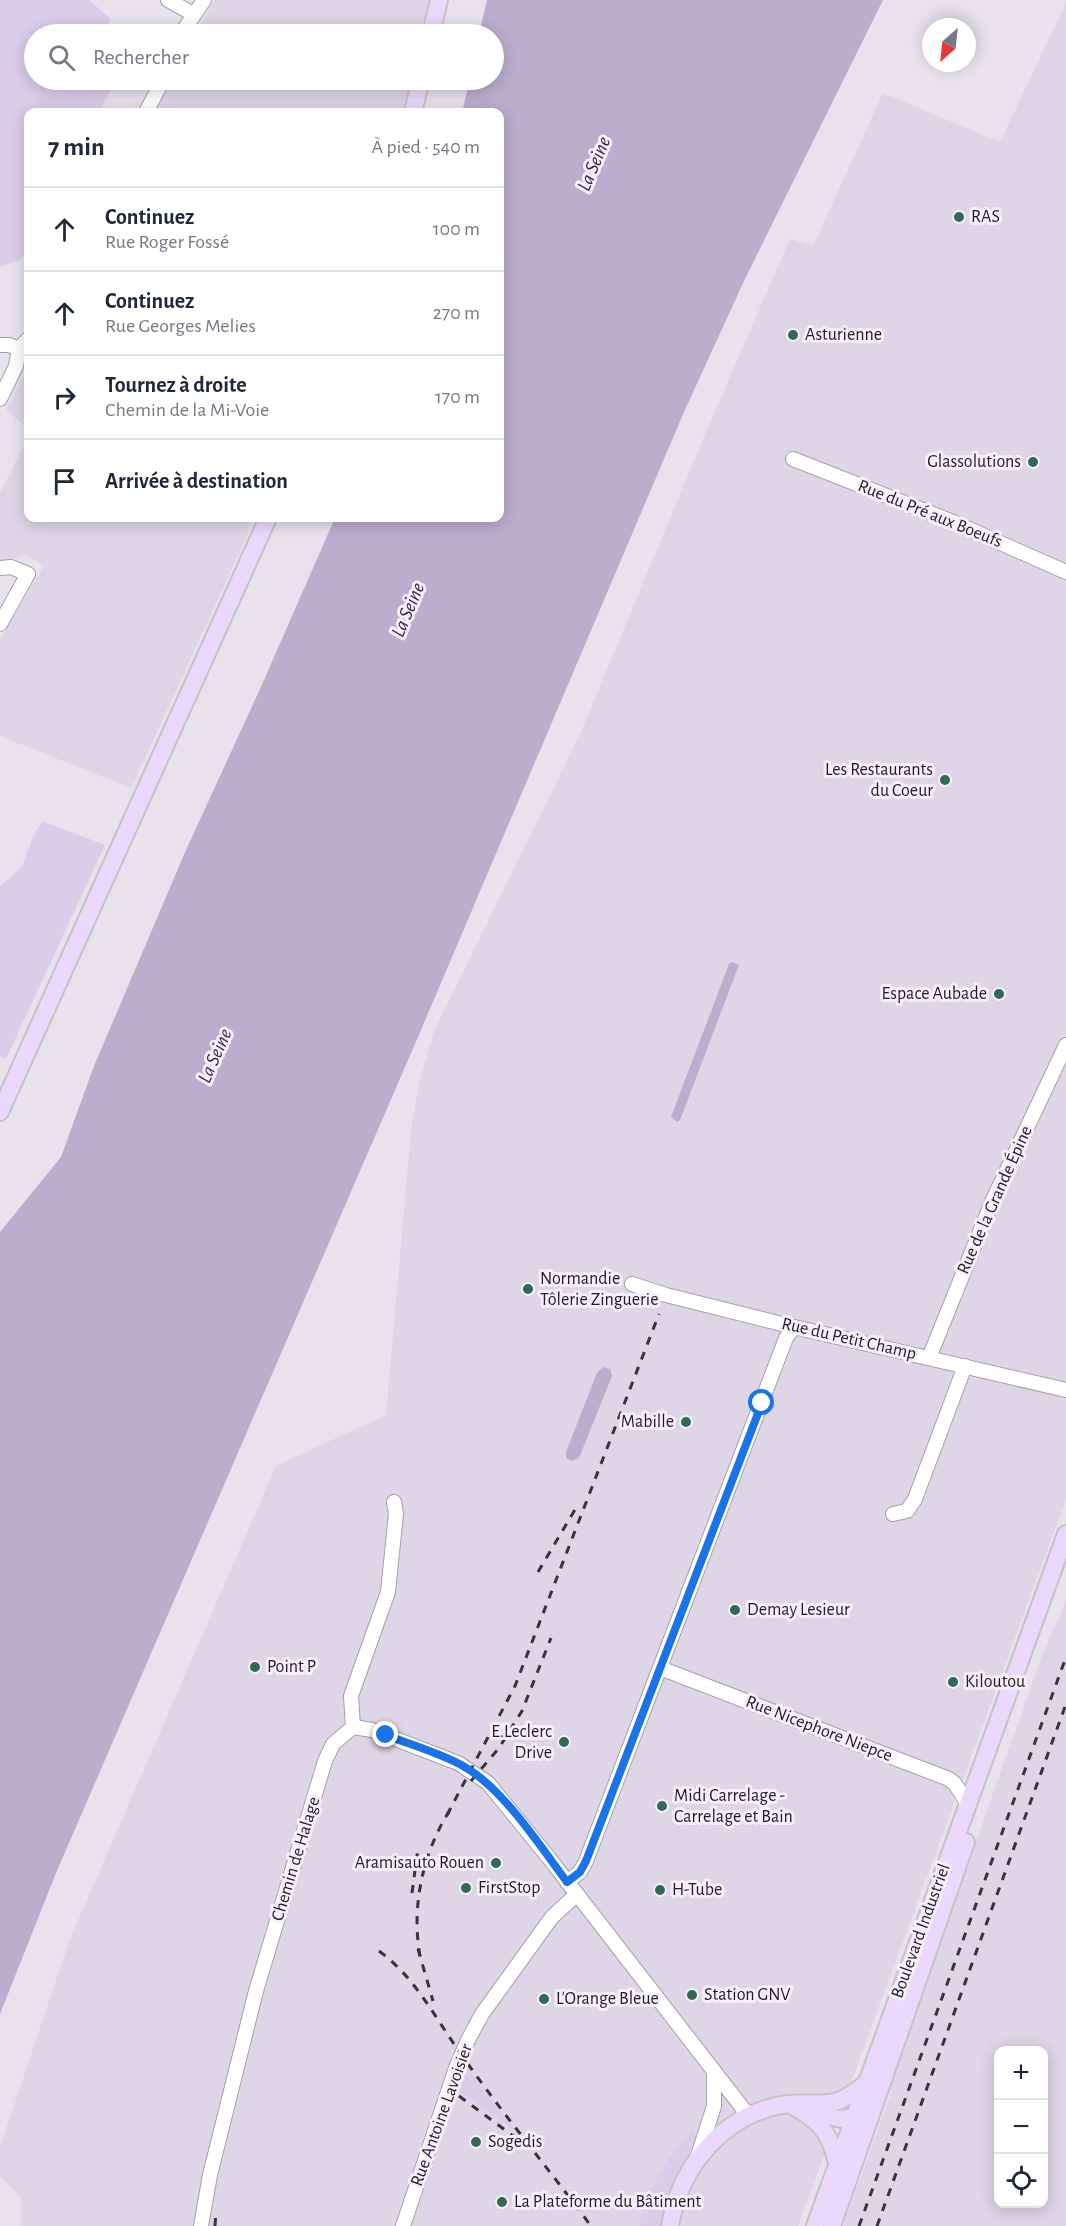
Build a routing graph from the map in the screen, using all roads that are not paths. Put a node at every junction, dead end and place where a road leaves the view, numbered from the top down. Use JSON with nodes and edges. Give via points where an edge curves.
{"nodes":[{"id":1,"x":168,"y":0,"type":"edge"},
{"id":2,"x":204,"y":0,"type":"edge"},
{"id":3,"x":439,"y":0,"type":"edge"},
{"id":4,"x":193,"y":14,"type":"junction"},
{"id":5,"x":187,"y":24,"type":"edge"},
{"id":6,"x":433,"y":24,"type":"edge"},
{"id":7,"x":158,"y":90,"type":"edge"},
{"id":8,"x":419,"y":90,"type":"edge"},
{"id":9,"x":148,"y":108,"type":"edge"},
{"id":10,"x":415,"y":108,"type":"edge"},
{"id":11,"x":24,"y":344,"type":"edge"},
{"id":12,"x":0,"y":345,"type":"edge"},
{"id":13,"x":0,"y":399,"type":"edge"},
{"id":14,"x":793,"y":459,"type":"dead end"},
{"id":15,"x":266,"y":522,"type":"edge"},
{"id":16,"x":0,"y":568,"type":"edge"},
{"id":17,"x":1066,"y":572,"type":"edge"},
{"id":18,"x":0,"y":624,"type":"edge"},
{"id":19,"x":1066,"y":1045,"type":"edge"},
{"id":20,"x":0,"y":1112,"type":"edge"},
{"id":21,"x":632,"y":1284,"type":"dead end"},
{"id":22,"x":794,"y":1327,"type":"junction"},
{"id":23,"x":929,"y":1358,"type":"junction"},
{"id":24,"x":965,"y":1366,"type":"junction"},
{"id":25,"x":1066,"y":1390,"type":"edge"},
{"id":26,"x":394,"y":1502,"type":"dead end"},
{"id":27,"x":893,"y":1514,"type":"dead end"},
{"id":28,"x":1066,"y":1534,"type":"edge"},
{"id":29,"x":1066,"y":1564,"type":"edge"},
{"id":30,"x":1032,"y":1643,"type":"junction"},
{"id":31,"x":660,"y":1668,"type":"junction"},
{"id":32,"x":353,"y":1727,"type":"junction"},
{"id":33,"x":968,"y":1804,"type":"junction"},
{"id":34,"x":567,"y":1882,"type":"junction"},
{"id":35,"x":577,"y":1894,"type":"junction"},
{"id":36,"x":714,"y":2071,"type":"junction"},
{"id":37,"x":865,"y":2084,"type":"junction"},
{"id":38,"x":837,"y":2101,"type":"junction"},
{"id":39,"x":794,"y":2107,"type":"junction"},
{"id":40,"x":748,"y":2115,"type":"junction"},
{"id":41,"x":863,"y":2121,"type":"junction"},
{"id":42,"x":697,"y":2159,"type":"junction"},
{"id":43,"x":837,"y":2163,"type":"junction"},
{"id":44,"x":201,"y":2226,"type":"edge"},
{"id":45,"x":403,"y":2226,"type":"edge"},
{"id":46,"x":670,"y":2226,"type":"edge"},
{"id":47,"x":815,"y":2226,"type":"edge"},
{"id":48,"x":832,"y":2226,"type":"edge"}],
"edges":[{"from":1,"to":4,"type":"street"},
{"from":2,"to":4,"type":"street"},
{"from":3,"to":6,"type":"main road"},
{"from":4,"to":5,"type":"street"},
{"from":7,"to":9,"type":"street"},
{"from":8,"to":10,"type":"main road"},
{"from":11,"to":12,"type":"street"},
{"from":11,"to":13,"type":"street"},
{"from":14,"to":17,"type":"street","name":"Rue du Pré aux Boeufs"},
{"from":15,"to":20,"type":"main road"},
{"from":16,"to":18,"type":"street","via":[[11,567],[28,574]]},
{"from":19,"to":23,"type":"street","name":"Rue de la Grande Épine","via":[[992,1202]]},
{"from":21,"to":22,"type":"street","name":"Rue du Petit Champ"},
{"from":22,"to":23,"type":"street","name":"Rue du Petit Champ"},
{"from":22,"to":31,"type":"street","via":[[786,1338]]},
{"from":23,"to":24,"type":"street","name":"Rue du Petit Champ"},
{"from":24,"to":25,"type":"street","name":"Rue du Petit Champ"},
{"from":24,"to":27,"type":"street","via":[[912,1505]]},
{"from":26,"to":32,"type":"street","via":[[388,1592],[351,1696]]},
{"from":28,"to":30,"type":"main road"},
{"from":29,"to":30,"type":"main road"},
{"from":30,"to":33,"type":"main road","name":"Boulevard Industriel"},
{"from":30,"to":41,"type":"main road","name":"Boulevard Industriel"},
{"from":31,"to":33,"type":"street","name":"Rue Nicephore Niepce","via":[[949,1779]]},
{"from":31,"to":34,"type":"street","via":[[586,1861]]},
{"from":32,"to":34,"type":"street","via":[[372,1730],[458,1763],[477,1775],[497,1792]]},
{"from":32,"to":44,"type":"street","name":"Chemin de Halage","via":[[333,1744],[325,1761],[255,1990]]},
{"from":33,"to":37,"type":"main road","name":"Boulevard Industriel"},
{"from":34,"to":35,"type":"street"},
{"from":35,"to":36,"type":"street"},
{"from":35,"to":45,"type":"street","name":"Rue Antoine Lavoisier","via":[[552,1917],[482,2014],[468,2040]]},
{"from":36,"to":40,"type":"street"},
{"from":36,"to":42,"type":"street","via":[[714,2106]]},
{"from":37,"to":38,"type":"main road"},
{"from":37,"to":41,"type":"main road","name":"Boulevard Industriel"},
{"from":38,"to":39,"type":"main road"},
{"from":38,"to":41,"type":"main road"},
{"from":39,"to":40,"type":"main road"},
{"from":39,"to":41,"type":"main road"},
{"from":39,"to":43,"type":"main road","via":[[822,2126]]},
{"from":40,"to":42,"type":"main road","via":[[720,2132]]},
{"from":41,"to":43,"type":"main road","name":"Boulevard Industriel"},
{"from":41,"to":48,"type":"main road","name":"Boulevard Industriel"},
{"from":42,"to":46,"type":"main road","via":[[677,2200]]},
{"from":43,"to":47,"type":"main road","name":"Boulevard Industriel"}]}
